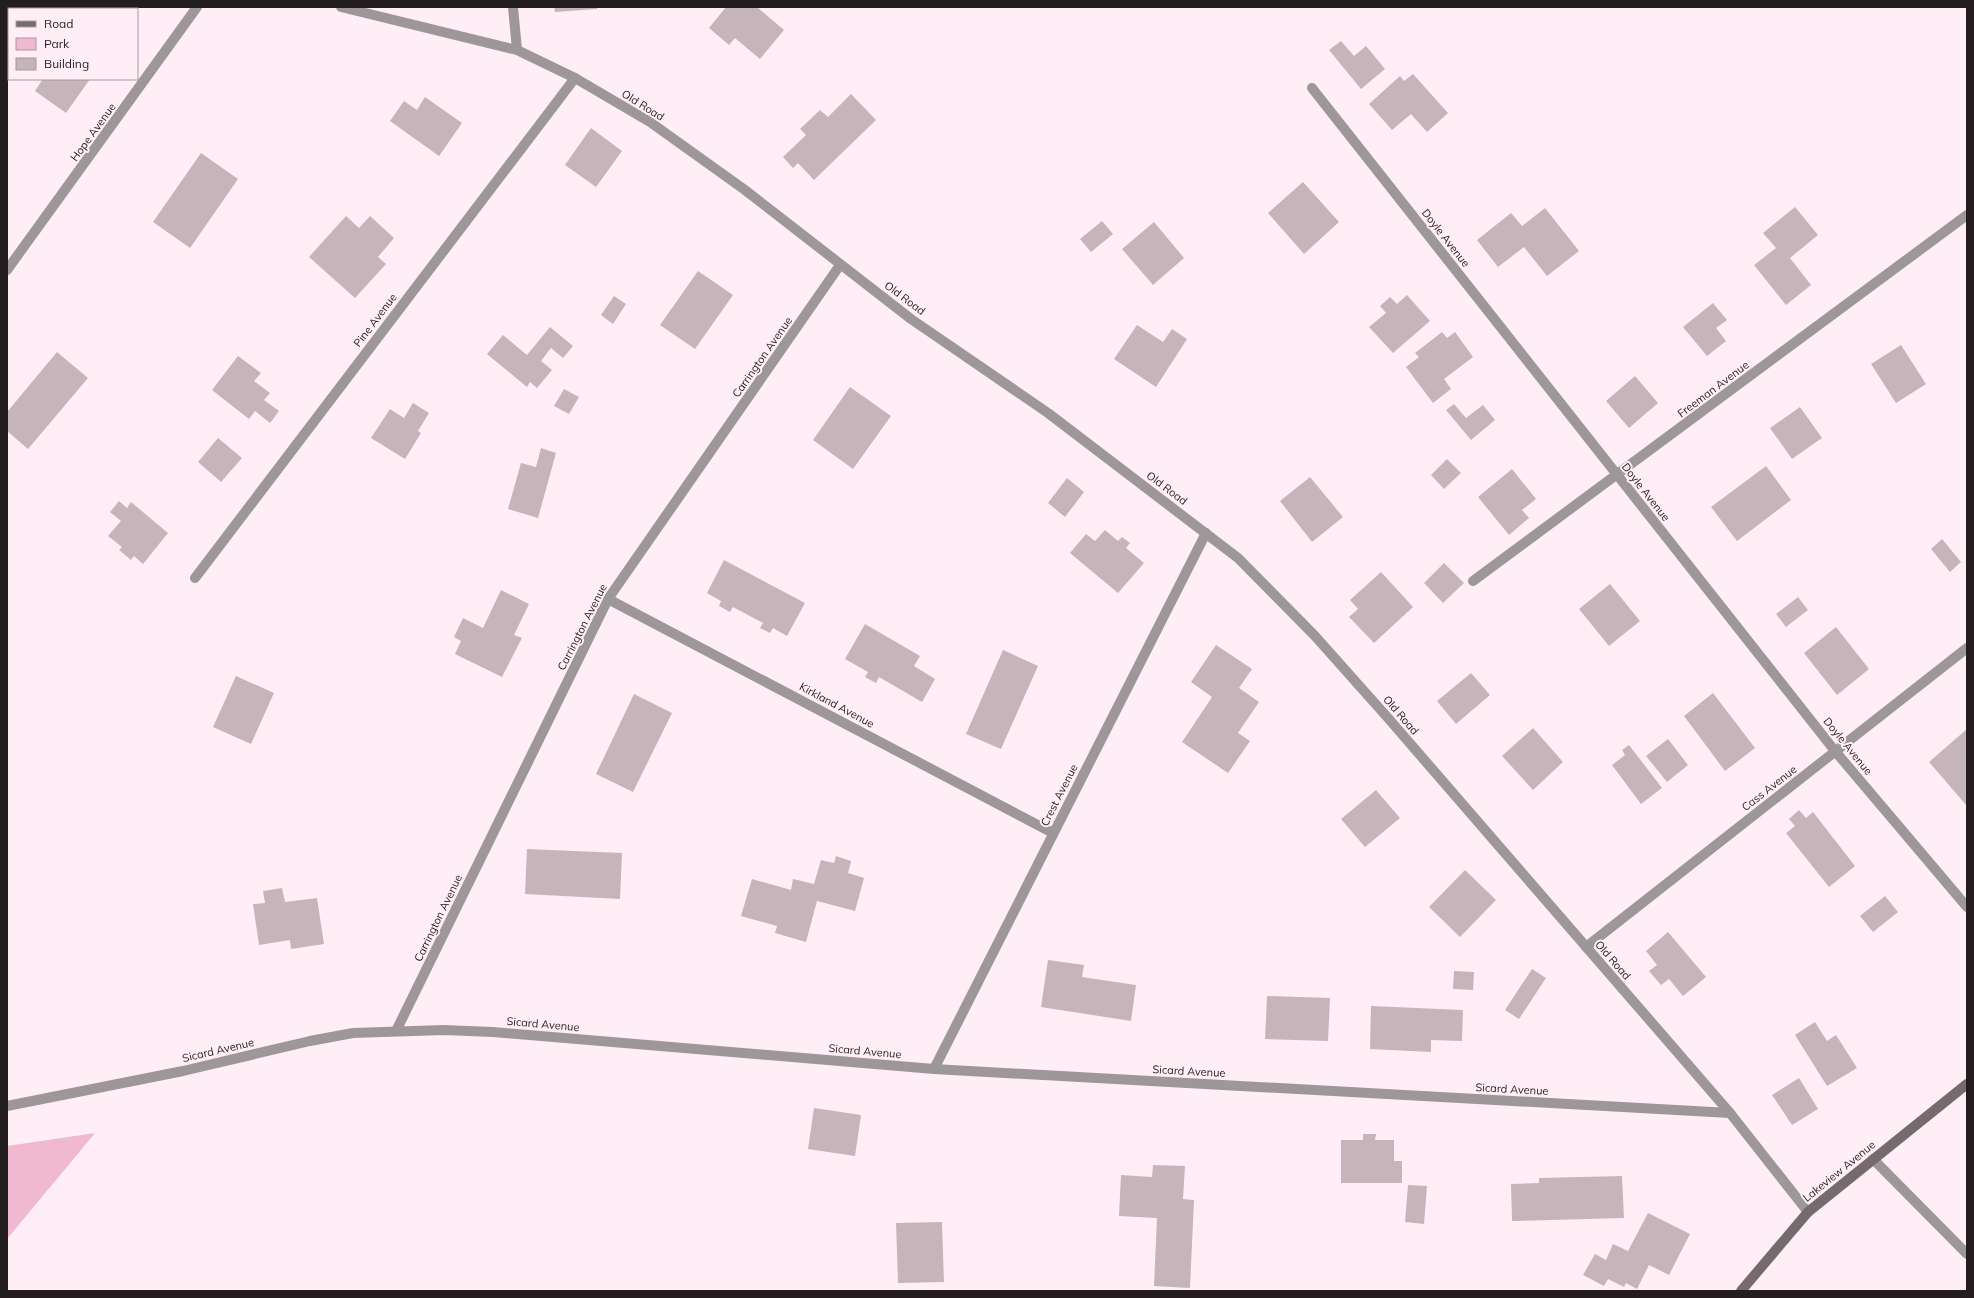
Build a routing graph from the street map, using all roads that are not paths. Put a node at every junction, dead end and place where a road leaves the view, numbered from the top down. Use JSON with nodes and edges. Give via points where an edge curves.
{"nodes":[{"id":1,"x":198,"y":7,"type":"edge"},
{"id":2,"x":341,"y":7,"type":"edge"},
{"id":3,"x":513,"y":7,"type":"edge"},
{"id":4,"x":517,"y":50,"type":"junction"},
{"id":5,"x":575,"y":78,"type":"junction"},
{"id":6,"x":1312,"y":88,"type":"dead end"},
{"id":7,"x":1967,"y":215,"type":"edge"},
{"id":8,"x":840,"y":265,"type":"junction"},
{"id":9,"x":7,"y":270,"type":"edge"},
{"id":10,"x":1617,"y":475,"type":"junction"},
{"id":11,"x":1206,"y":532,"type":"junction"},
{"id":12,"x":195,"y":578,"type":"dead end"},
{"id":13,"x":1473,"y":581,"type":"dead end"},
{"id":14,"x":608,"y":599,"type":"junction"},
{"id":15,"x":1967,"y":648,"type":"edge"},
{"id":16,"x":1835,"y":751,"type":"junction"},
{"id":17,"x":1053,"y":833,"type":"junction"},
{"id":18,"x":1967,"y":907,"type":"edge"},
{"id":19,"x":1586,"y":947,"type":"junction"},
{"id":20,"x":396,"y":1030,"type":"junction"},
{"id":21,"x":934,"y":1069,"type":"junction"},
{"id":22,"x":1967,"y":1084,"type":"edge"},
{"id":23,"x":7,"y":1106,"type":"edge"},
{"id":24,"x":1730,"y":1113,"type":"junction"},
{"id":25,"x":1873,"y":1159,"type":"junction"},
{"id":26,"x":1808,"y":1212,"type":"junction"},
{"id":27,"x":1967,"y":1254,"type":"edge"},
{"id":28,"x":1741,"y":1291,"type":"edge"}],
"edges":[{"from":1,"to":9,"type":"street","name":"Hope Avenue"},
{"from":2,"to":4,"type":"street","name":"Old Road"},
{"from":3,"to":4,"type":"street"},
{"from":4,"to":5,"type":"street","name":"Old Road"},
{"from":5,"to":8,"type":"street","name":"Old Road","via":[[650,122],[745,190]]},
{"from":5,"to":12,"type":"street","name":"Pine Avenue"},
{"from":6,"to":10,"type":"street","name":"Doyle Avenue"},
{"from":7,"to":10,"type":"street","name":"Freeman Avenue"},
{"from":8,"to":11,"type":"street","name":"Old Road","via":[[912,319],[1048,413]]},
{"from":8,"to":14,"type":"street","name":"Carrington Avenue"},
{"from":10,"to":13,"type":"street","name":"Freeman Avenue"},
{"from":10,"to":16,"type":"street","name":"Doyle Avenue"},
{"from":11,"to":17,"type":"street","name":"Crest Avenue"},
{"from":11,"to":19,"type":"street","name":"Old Road","via":[[1238,558],[1315,636]]},
{"from":14,"to":17,"type":"street","name":"Kirkland Avenue"},
{"from":14,"to":20,"type":"street","name":"Carrington Avenue"},
{"from":15,"to":16,"type":"street","name":"Cass Avenue"},
{"from":16,"to":18,"type":"street","name":"Doyle Avenue"},
{"from":16,"to":19,"type":"street","name":"Cass Avenue"},
{"from":17,"to":21,"type":"street","name":"Crest Avenue"},
{"from":19,"to":24,"type":"street","name":"Old Road"},
{"from":20,"to":21,"type":"street","name":"Sicard Avenue","via":[[493,1032]]},
{"from":20,"to":23,"type":"street","name":"Sicard Avenue","via":[[310,1041],[183,1071]]},
{"from":21,"to":24,"type":"street","name":"Sicard Avenue"},
{"from":22,"to":25,"type":"main road","name":"Lakeview Avenue"},
{"from":24,"to":26,"type":"street","name":"Old Road"},
{"from":25,"to":26,"type":"main road","name":"Lakeview Avenue"},
{"from":25,"to":27,"type":"street"},
{"from":26,"to":28,"type":"main road","name":"Lakeview Avenue"}]}
